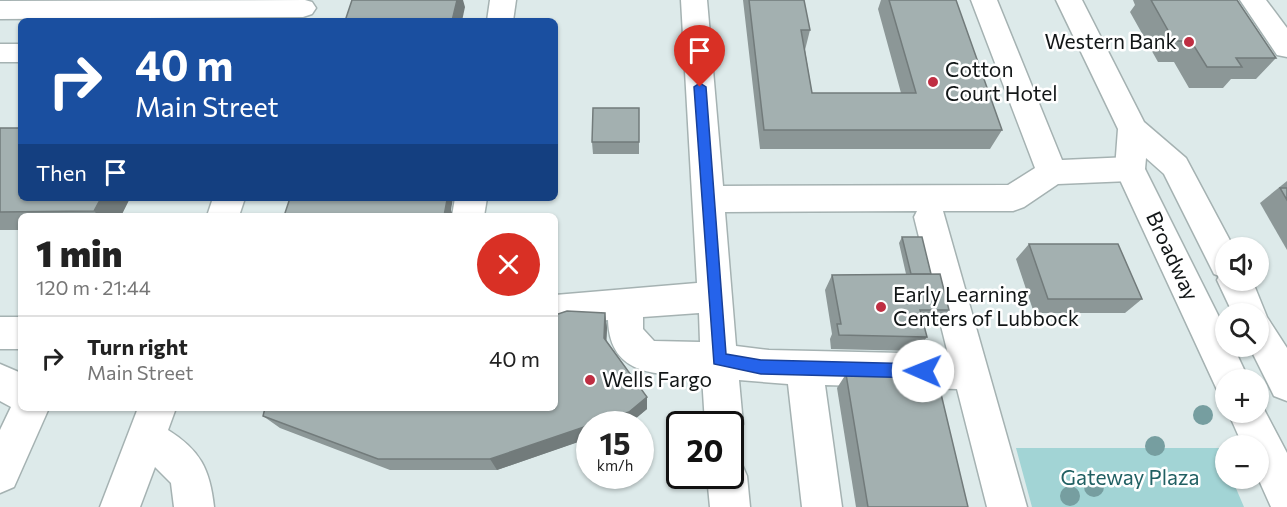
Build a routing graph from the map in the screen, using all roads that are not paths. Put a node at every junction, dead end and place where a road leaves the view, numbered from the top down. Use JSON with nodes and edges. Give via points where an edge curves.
{"nodes":[{"id":1,"x":504,"y":0,"type":"edge"},
{"id":2,"x":694,"y":0,"type":"edge"},
{"id":3,"x":984,"y":0,"type":"edge"},
{"id":4,"x":1069,"y":0,"type":"edge"},
{"id":5,"x":1253,"y":0,"type":"edge"},
{"id":6,"x":0,"y":10,"type":"edge"},
{"id":7,"x":224,"y":10,"type":"edge"},
{"id":8,"x":302,"y":10,"type":"edge"},
{"id":9,"x":501,"y":18,"type":"edge"},
{"id":10,"x":1287,"y":48,"type":"edge"},
{"id":11,"x":0,"y":53,"type":"edge"},
{"id":12,"x":18,"y":53,"type":"edge"},
{"id":13,"x":1133,"y":129,"type":"junction"},
{"id":14,"x":1130,"y":169,"type":"junction"},
{"id":15,"x":1052,"y":172,"type":"junction"},
{"id":16,"x":708,"y":199,"type":"junction"},
{"id":17,"x":930,"y":217,"type":"dead end"},
{"id":18,"x":1215,"y":243,"type":"edge"},
{"id":19,"x":715,"y":297,"type":"junction"},
{"id":20,"x":632,"y":302,"type":"junction"},
{"id":21,"x":558,"y":310,"type":"edge"},
{"id":22,"x":0,"y":333,"type":"edge"},
{"id":23,"x":18,"y":333,"type":"edge"},
{"id":24,"x":1269,"y":350,"type":"edge"},
{"id":25,"x":719,"y":360,"type":"junction"},
{"id":26,"x":804,"y":368,"type":"junction"},
{"id":27,"x":1226,"y":369,"type":"edge"},
{"id":28,"x":970,"y":372,"type":"junction"},
{"id":29,"x":0,"y":381,"type":"edge"},
{"id":30,"x":1287,"y":384,"type":"edge"},
{"id":31,"x":18,"y":391,"type":"edge"},
{"id":32,"x":29,"y":411,"type":"edge"},
{"id":33,"x":723,"y":411,"type":"edge"},
{"id":34,"x":151,"y":423,"type":"edge"},
{"id":35,"x":1252,"y":423,"type":"edge"},
{"id":36,"x":0,"y":473,"type":"edge"},
{"id":37,"x":728,"y":489,"type":"edge"},
{"id":38,"x":1287,"y":496,"type":"edge"},
{"id":39,"x":120,"y":507,"type":"edge"},
{"id":40,"x":194,"y":507,"type":"edge"},
{"id":41,"x":730,"y":507,"type":"edge"},
{"id":42,"x":822,"y":507,"type":"edge"},
{"id":43,"x":1007,"y":507,"type":"edge"}],
"edges":[{"from":1,"to":9,"type":"main road"},
{"from":2,"to":16,"type":"main road"},
{"from":3,"to":15,"type":"main road"},
{"from":4,"to":13,"type":"main road","name":"Broadway"},
{"from":5,"to":10,"type":"main road"},
{"from":6,"to":7,"type":"main road"},
{"from":7,"to":8,"type":"main road"},
{"from":11,"to":12,"type":"main road"},
{"from":13,"to":14,"type":"main road","name":"Broadway"},
{"from":13,"to":18,"type":"main road","name":"Broadway","via":[[1175,166]]},
{"from":14,"to":15,"type":"main road"},
{"from":14,"to":27,"type":"main road","name":"Broadway"},
{"from":15,"to":16,"type":"main road","via":[[1013,198]]},
{"from":16,"to":19,"type":"main road"},
{"from":17,"to":28,"type":"main road"},
{"from":19,"to":20,"type":"main road"},
{"from":19,"to":25,"type":"main road"},
{"from":20,"to":21,"type":"main road"},
{"from":20,"to":25,"type":"main road","via":[[625,312],[626,332],[636,349],[649,357]]},
{"from":22,"to":23,"type":"main road"},
{"from":24,"to":30,"type":"main road"},
{"from":25,"to":26,"type":"main road","via":[[749,366]]},
{"from":25,"to":33,"type":"main road"},
{"from":26,"to":28,"type":"main road"},
{"from":26,"to":42,"type":"main road"},
{"from":28,"to":43,"type":"main road"},
{"from":29,"to":31,"type":"main road"},
{"from":32,"to":36,"type":"main road"},
{"from":34,"to":39,"type":"main road"},
{"from":34,"to":40,"type":"main road","via":[[184,464],[194,490]]},
{"from":35,"to":38,"type":"main road"},
{"from":37,"to":41,"type":"main road"}]}
